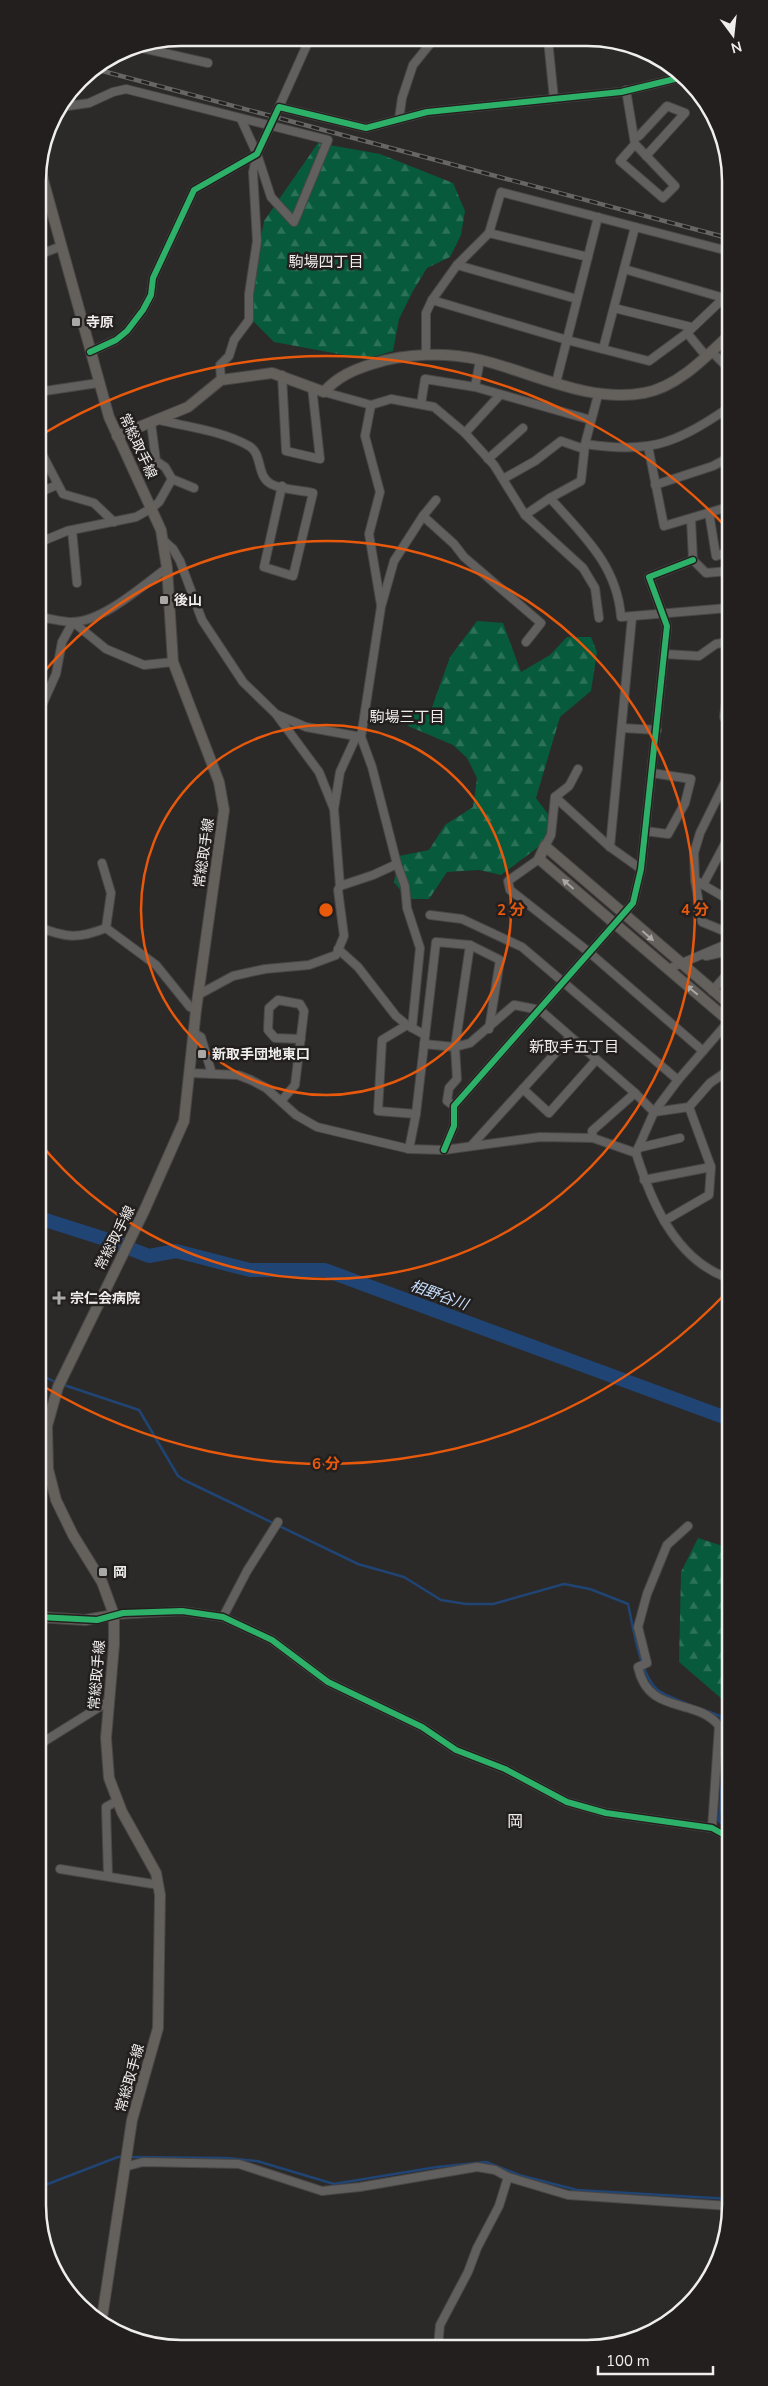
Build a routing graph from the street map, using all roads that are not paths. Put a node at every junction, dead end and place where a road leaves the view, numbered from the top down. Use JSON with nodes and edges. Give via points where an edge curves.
{"nodes":[{"id":1,"x":306,"y":46,"type":"edge"},
{"id":2,"x":428,"y":46,"type":"edge"},
{"id":3,"x":549,"y":46,"type":"edge"},
{"id":4,"x":153,"y":49,"type":"edge"},
{"id":5,"x":208,"y":63,"type":"dead end"},
{"id":6,"x":674,"y":79,"type":"edge"},
{"id":7,"x":626,"y":90,"type":"junction"},
{"id":8,"x":554,"y":99,"type":"junction"},
{"id":9,"x":69,"y":106,"type":"edge"},
{"id":10,"x":279,"y":107,"type":"junction"},
{"id":11,"x":241,"y":119,"type":"junction"},
{"id":12,"x":399,"y":119,"type":"junction"},
{"id":13,"x":271,"y":127,"type":"junction"},
{"id":14,"x":634,"y":140,"type":"junction"},
{"id":15,"x":257,"y":154,"type":"junction"},
{"id":16,"x":646,"y":156,"type":"junction"},
{"id":17,"x":47,"y":191,"type":"edge"},
{"id":18,"x":598,"y":217,"type":"junction"},
{"id":19,"x":635,"y":227,"type":"junction"},
{"id":20,"x":490,"y":233,"type":"junction"},
{"id":21,"x":62,"y":246,"type":"junction"},
{"id":22,"x":722,"y":250,"type":"edge"},
{"id":23,"x":47,"y":252,"type":"edge"},
{"id":24,"x":588,"y":257,"type":"junction"},
{"id":25,"x":457,"y":265,"type":"junction"},
{"id":26,"x":624,"y":269,"type":"junction"},
{"id":27,"x":722,"y":295,"type":"edge"},
{"id":28,"x":577,"y":299,"type":"junction"},
{"id":29,"x":432,"y":300,"type":"junction"},
{"id":30,"x":722,"y":300,"type":"edge"},
{"id":31,"x":614,"y":308,"type":"junction"},
{"id":32,"x":689,"y":330,"type":"junction"},
{"id":33,"x":567,"y":340,"type":"junction"},
{"id":34,"x":722,"y":342,"type":"edge"},
{"id":35,"x":603,"y":349,"type":"junction"},
{"id":36,"x":90,"y":352,"type":"junction"},
{"id":37,"x":709,"y":354,"type":"junction"},
{"id":38,"x":426,"y":355,"type":"junction"},
{"id":39,"x":480,"y":360,"type":"junction"},
{"id":40,"x":722,"y":364,"type":"edge"},
{"id":41,"x":282,"y":375,"type":"junction"},
{"id":42,"x":221,"y":380,"type":"junction"},
{"id":43,"x":98,"y":382,"type":"junction"},
{"id":44,"x":556,"y":383,"type":"junction"},
{"id":45,"x":312,"y":387,"type":"junction"},
{"id":46,"x":475,"y":387,"type":"junction"},
{"id":47,"x":47,"y":391,"type":"edge"},
{"id":48,"x":324,"y":392,"type":"junction"},
{"id":49,"x":500,"y":395,"type":"junction"},
{"id":50,"x":598,"y":395,"type":"junction"},
{"id":51,"x":421,"y":404,"type":"junction"},
{"id":52,"x":371,"y":405,"type":"junction"},
{"id":53,"x":722,"y":412,"type":"edge"},
{"id":54,"x":591,"y":420,"type":"junction"},
{"id":55,"x":155,"y":421,"type":"junction"},
{"id":56,"x":523,"y":428,"type":"dead end"},
{"id":57,"x":464,"y":433,"type":"junction"},
{"id":58,"x":117,"y":436,"type":"junction"},
{"id":59,"x":648,"y":446,"type":"junction"},
{"id":60,"x":585,"y":447,"type":"junction"},
{"id":61,"x":488,"y":459,"type":"junction"},
{"id":62,"x":722,"y":461,"type":"edge"},
{"id":63,"x":47,"y":465,"type":"edge"},
{"id":64,"x":172,"y":479,"type":"junction"},
{"id":65,"x":503,"y":479,"type":"junction"},
{"id":66,"x":655,"y":485,"type":"junction"},
{"id":67,"x":57,"y":486,"type":"junction"},
{"id":68,"x":282,"y":486,"type":"junction"},
{"id":69,"x":194,"y":488,"type":"dead end"},
{"id":70,"x":47,"y":489,"type":"edge"},
{"id":71,"x":550,"y":498,"type":"junction"},
{"id":72,"x":436,"y":500,"type":"dead end"},
{"id":73,"x":152,"y":508,"type":"junction"},
{"id":74,"x":722,"y":508,"type":"edge"},
{"id":75,"x":709,"y":513,"type":"junction"},
{"id":76,"x":525,"y":515,"type":"junction"},
{"id":77,"x":423,"y":516,"type":"junction"},
{"id":78,"x":691,"y":519,"type":"junction"},
{"id":79,"x":114,"y":522,"type":"junction"},
{"id":80,"x":72,"y":530,"type":"junction"},
{"id":81,"x":47,"y":539,"type":"edge"},
{"id":82,"x":163,"y":540,"type":"junction"},
{"id":83,"x":722,"y":554,"type":"edge"},
{"id":84,"x":693,"y":560,"type":"junction"},
{"id":85,"x":167,"y":568,"type":"junction"},
{"id":86,"x":722,"y":572,"type":"edge"},
{"id":87,"x":77,"y":583,"type":"dead end"},
{"id":88,"x":381,"y":607,"type":"junction"},
{"id":89,"x":722,"y":609,"type":"edge"},
{"id":90,"x":663,"y":615,"type":"junction"},
{"id":91,"x":632,"y":617,"type":"junction"},
{"id":92,"x":47,"y":618,"type":"edge"},
{"id":93,"x":599,"y":618,"type":"dead end"},
{"id":94,"x":73,"y":622,"type":"junction"},
{"id":95,"x":526,"y":642,"type":"dead end"},
{"id":96,"x":722,"y":643,"type":"edge"},
{"id":97,"x":664,"y":654,"type":"junction"},
{"id":98,"x":173,"y":662,"type":"junction"},
{"id":99,"x":47,"y":695,"type":"edge"},
{"id":100,"x":276,"y":714,"type":"junction"},
{"id":101,"x":622,"y":728,"type":"junction"},
{"id":102,"x":657,"y":730,"type":"junction"},
{"id":103,"x":358,"y":737,"type":"junction"},
{"id":104,"x":578,"y":769,"type":"dead end"},
{"id":105,"x":652,"y":773,"type":"junction"},
{"id":106,"x":722,"y":788,"type":"edge"},
{"id":107,"x":555,"y":798,"type":"junction"},
{"id":108,"x":334,"y":809,"type":"junction"},
{"id":109,"x":645,"y":832,"type":"junction"},
{"id":110,"x":545,"y":846,"type":"junction"},
{"id":111,"x":610,"y":847,"type":"junction"},
{"id":112,"x":722,"y":850,"type":"edge"},
{"id":113,"x":539,"y":859,"type":"junction"},
{"id":114,"x":102,"y":863,"type":"dead end"},
{"id":115,"x":397,"y":864,"type":"junction"},
{"id":116,"x":641,"y":869,"type":"junction"},
{"id":117,"x":694,"y":880,"type":"junction"},
{"id":118,"x":703,"y":885,"type":"junction"},
{"id":119,"x":340,"y":886,"type":"junction"},
{"id":120,"x":722,"y":895,"type":"edge"},
{"id":121,"x":623,"y":914,"type":"junction"},
{"id":122,"x":430,"y":915,"type":"dead end"},
{"id":123,"x":614,"y":924,"type":"junction"},
{"id":124,"x":106,"y":928,"type":"junction"},
{"id":125,"x":47,"y":930,"type":"edge"},
{"id":126,"x":722,"y":930,"type":"edge"},
{"id":127,"x":470,"y":946,"type":"junction"},
{"id":128,"x":722,"y":946,"type":"edge"},
{"id":129,"x":338,"y":949,"type":"junction"},
{"id":130,"x":590,"y":953,"type":"junction"},
{"id":131,"x":722,"y":953,"type":"edge"},
{"id":132,"x":706,"y":956,"type":"dead end"},
{"id":133,"x":680,"y":963,"type":"junction"},
{"id":134,"x":668,"y":969,"type":"junction"},
{"id":135,"x":722,"y":980,"type":"edge"},
{"id":136,"x":564,"y":981,"type":"junction"},
{"id":137,"x":712,"y":991,"type":"junction"},
{"id":138,"x":198,"y":994,"type":"junction"},
{"id":139,"x":722,"y":998,"type":"edge"},
{"id":140,"x":196,"y":1010,"type":"junction"},
{"id":141,"x":540,"y":1010,"type":"junction"},
{"id":142,"x":722,"y":1015,"type":"edge"},
{"id":143,"x":409,"y":1026,"type":"junction"},
{"id":144,"x":489,"y":1029,"type":"junction"},
{"id":145,"x":722,"y":1030,"type":"edge"},
{"id":146,"x":194,"y":1033,"type":"junction"},
{"id":147,"x":570,"y":1037,"type":"junction"},
{"id":148,"x":301,"y":1039,"type":"junction"},
{"id":149,"x":424,"y":1040,"type":"junction"},
{"id":150,"x":455,"y":1047,"type":"junction"},
{"id":151,"x":703,"y":1051,"type":"junction"},
{"id":152,"x":596,"y":1060,"type":"junction"},
{"id":153,"x":190,"y":1073,"type":"junction"},
{"id":154,"x":212,"y":1074,"type":"junction"},
{"id":155,"x":722,"y":1075,"type":"edge"},
{"id":156,"x":678,"y":1080,"type":"junction"},
{"id":157,"x":523,"y":1089,"type":"junction"},
{"id":158,"x":635,"y":1093,"type":"junction"},
{"id":159,"x":282,"y":1100,"type":"junction"},
{"id":160,"x":454,"y":1106,"type":"junction"},
{"id":161,"x":689,"y":1107,"type":"junction"},
{"id":162,"x":654,"y":1112,"type":"junction"},
{"id":163,"x":416,"y":1114,"type":"junction"},
{"id":164,"x":593,"y":1138,"type":"junction"},
{"id":165,"x":680,"y":1138,"type":"dead end"},
{"id":166,"x":471,"y":1146,"type":"junction"},
{"id":167,"x":408,"y":1149,"type":"junction"},
{"id":168,"x":444,"y":1150,"type":"junction"},
{"id":169,"x":637,"y":1150,"type":"junction"},
{"id":170,"x":711,"y":1167,"type":"junction"},
{"id":171,"x":644,"y":1180,"type":"junction"},
{"id":172,"x":664,"y":1221,"type":"junction"},
{"id":173,"x":721,"y":1275,"type":"edge"},
{"id":174,"x":276,"y":1525,"type":"dead end"},
{"id":175,"x":688,"y":1526,"type":"dead end"},
{"id":176,"x":114,"y":1616,"type":"junction"},
{"id":177,"x":46,"y":1617,"type":"edge"},
{"id":178,"x":223,"y":1617,"type":"junction"},
{"id":179,"x":109,"y":1701,"type":"junction"},
{"id":180,"x":46,"y":1740,"type":"edge"},
{"id":181,"x":117,"y":1801,"type":"junction"},
{"id":182,"x":712,"y":1828,"type":"junction"},
{"id":183,"x":721,"y":1833,"type":"edge"},
{"id":184,"x":60,"y":1869,"type":"dead end"},
{"id":185,"x":108,"y":1876,"type":"junction"},
{"id":186,"x":159,"y":1885,"type":"junction"},
{"id":187,"x":124,"y":2165,"type":"junction"},
{"id":188,"x":508,"y":2177,"type":"junction"},
{"id":189,"x":721,"y":2205,"type":"edge"},
{"id":190,"x":103,"y":2315,"type":"edge"},
{"id":191,"x":439,"y":2340,"type":"edge"}],
"edges":[{"from":1,"to":10,"type":"street"},
{"from":2,"to":12,"type":"street","via":[[413,65]]},
{"from":3,"to":8,"type":"street"},
{"from":4,"to":5,"type":"street"},
{"from":6,"to":7,"type":"street"},
{"from":7,"to":8,"type":"street"},
{"from":7,"to":14,"type":"street"},
{"from":8,"to":12,"type":"street","via":[[427,112]]},
{"from":9,"to":11,"type":"street","via":[[90,103],[126,89]]},
{"from":10,"to":12,"type":"street","via":[[366,128]]},
{"from":10,"to":13,"type":"street"},
{"from":11,"to":13,"type":"street"},
{"from":11,"to":15,"type":"street"},
{"from":13,"to":15,"type":"street"},
{"from":13,"to":15,"type":"street","via":[[328,140],[294,222],[271,198]]},
{"from":14,"to":16,"type":"street"},
{"from":14,"to":16,"type":"street","via":[[667,106],[685,113]]},
{"from":14,"to":16,"type":"street","via":[[620,161],[663,198],[675,186]]},
{"from":15,"to":36,"type":"street","via":[[194,190],[153,278],[151,295],[143,310],[116,340]]},
{"from":15,"to":42,"type":"street","via":[[252,172],[257,241],[249,294],[249,320],[234,340],[229,356],[220,365]]},
{"from":17,"to":21,"type":"main road","name":"常総取手線"},
{"from":18,"to":19,"type":"street"},
{"from":18,"to":20,"type":"street","via":[[501,192]]},
{"from":18,"to":24,"type":"street"},
{"from":19,"to":22,"type":"street"},
{"from":19,"to":26,"type":"street"},
{"from":20,"to":24,"type":"street"},
{"from":20,"to":25,"type":"street"},
{"from":21,"to":23,"type":"street"},
{"from":21,"to":36,"type":"main road","name":"常総取手線"},
{"from":24,"to":28,"type":"street"},
{"from":25,"to":28,"type":"street"},
{"from":25,"to":29,"type":"street"},
{"from":26,"to":27,"type":"street"},
{"from":26,"to":31,"type":"street"},
{"from":28,"to":33,"type":"street"},
{"from":29,"to":33,"type":"street"},
{"from":29,"to":38,"type":"street","via":[[426,312]]},
{"from":30,"to":32,"type":"street"},
{"from":31,"to":32,"type":"street"},
{"from":31,"to":35,"type":"street"},
{"from":32,"to":35,"type":"street","via":[[649,361]]},
{"from":32,"to":37,"type":"street"},
{"from":33,"to":35,"type":"street"},
{"from":33,"to":44,"type":"street"},
{"from":34,"to":37,"type":"main road"},
{"from":36,"to":43,"type":"main road","name":"常総取手線"},
{"from":37,"to":40,"type":"street"},
{"from":37,"to":50,"type":"main road","via":[[674,382],[644,393]]},
{"from":38,"to":39,"type":"main road"},
{"from":38,"to":48,"type":"main road","via":[[392,358],[353,370],[333,382]]},
{"from":39,"to":44,"type":"main road"},
{"from":39,"to":46,"type":"street"},
{"from":41,"to":42,"type":"main road"},
{"from":41,"to":45,"type":"main road"},
{"from":41,"to":45,"type":"street","via":[[286,451],[320,459]]},
{"from":42,"to":55,"type":"main road","via":[[188,407]]},
{"from":43,"to":47,"type":"street"},
{"from":43,"to":58,"type":"main road","name":"常総取手線"},
{"from":44,"to":50,"type":"main road"},
{"from":45,"to":48,"type":"main road"},
{"from":46,"to":49,"type":"street"},
{"from":46,"to":51,"type":"street","via":[[426,379]]},
{"from":48,"to":52,"type":"street"},
{"from":49,"to":54,"type":"street"},
{"from":49,"to":57,"type":"street"},
{"from":50,"to":54,"type":"street"},
{"from":51,"to":52,"type":"street","via":[[391,399]]},
{"from":51,"to":57,"type":"street","via":[[434,407]]},
{"from":52,"to":88,"type":"street","via":[[365,436],[380,492],[369,534]]},
{"from":53,"to":59,"type":"street","via":[[688,431]]},
{"from":54,"to":60,"type":"street"},
{"from":55,"to":58,"type":"main road"},
{"from":55,"to":64,"type":"street","via":[[156,461],[165,467]]},
{"from":55,"to":68,"type":"street","via":[[236,440],[251,447],[257,456],[261,474],[271,484]]},
{"from":56,"to":61,"type":"street"},
{"from":57,"to":61,"type":"street"},
{"from":58,"to":73,"type":"main road","name":"常総取手線"},
{"from":59,"to":60,"type":"street"},
{"from":59,"to":66,"type":"street"},
{"from":60,"to":65,"type":"street","via":[[561,440],[535,461]]},
{"from":60,"to":71,"type":"street","via":[[580,481]]},
{"from":61,"to":65,"type":"street"},
{"from":62,"to":66,"type":"street"},
{"from":63,"to":67,"type":"street"},
{"from":64,"to":69,"type":"street"},
{"from":64,"to":73,"type":"street"},
{"from":65,"to":76,"type":"street"},
{"from":66,"to":78,"type":"street","via":[[664,526]]},
{"from":67,"to":70,"type":"street"},
{"from":67,"to":79,"type":"street","via":[[63,494],[94,504]]},
{"from":68,"to":68,"type":"street","via":[[313,493],[293,576],[264,567]]},
{"from":71,"to":76,"type":"street"},
{"from":71,"to":91,"type":"street","via":[[596,549],[612,576],[619,596],[621,618]]},
{"from":72,"to":77,"type":"street"},
{"from":73,"to":79,"type":"street","via":[[136,517]]},
{"from":73,"to":82,"type":"main road","name":"常総取手線"},
{"from":74,"to":75,"type":"street"},
{"from":75,"to":78,"type":"street"},
{"from":75,"to":83,"type":"street","via":[[716,556]]},
{"from":76,"to":93,"type":"street","via":[[584,568],[595,588]]},
{"from":77,"to":88,"type":"street","via":[[394,561]]},
{"from":77,"to":95,"type":"street","via":[[464,557],[541,623]]},
{"from":78,"to":84,"type":"street"},
{"from":79,"to":80,"type":"street"},
{"from":80,"to":81,"type":"street"},
{"from":80,"to":87,"type":"street"},
{"from":82,"to":85,"type":"main road","name":"常総取手線"},
{"from":82,"to":100,"type":"street","via":[[180,561],[202,620],[243,682]]},
{"from":84,"to":86,"type":"street","via":[[706,573]]},
{"from":84,"to":90,"type":"street","via":[[649,576]]},
{"from":85,"to":94,"type":"street","via":[[151,582],[102,612]]},
{"from":85,"to":98,"type":"main road","name":"常総取手線"},
{"from":88,"to":103,"type":"street"},
{"from":89,"to":90,"type":"street"},
{"from":90,"to":91,"type":"street"},
{"from":90,"to":97,"type":"street","via":[[667,626]]},
{"from":91,"to":101,"type":"street"},
{"from":92,"to":94,"type":"street"},
{"from":94,"to":98,"type":"street","via":[[106,649],[144,666]]},
{"from":94,"to":99,"type":"street","via":[[62,642],[56,674]]},
{"from":96,"to":97,"type":"street","via":[[699,656]]},
{"from":97,"to":102,"type":"street"},
{"from":98,"to":138,"type":"main road","name":"常総取手線","via":[[219,782],[224,810]]},
{"from":100,"to":103,"type":"street","via":[[306,727]]},
{"from":100,"to":108,"type":"street","via":[[318,772]]},
{"from":101,"to":102,"type":"street"},
{"from":101,"to":111,"type":"street"},
{"from":102,"to":105,"type":"street"},
{"from":103,"to":108,"type":"street","via":[[340,772]]},
{"from":103,"to":115,"type":"street","via":[[372,767]]},
{"from":104,"to":107,"type":"street","via":[[569,786]]},
{"from":105,"to":109,"type":"street"},
{"from":105,"to":109,"type":"street","via":[[691,779],[685,803],[668,834]]},
{"from":106,"to":117,"type":"street","via":[[694,852]]},
{"from":107,"to":110,"type":"street","via":[[551,835]]},
{"from":107,"to":111,"type":"street"},
{"from":108,"to":119,"type":"street"},
{"from":109,"to":116,"type":"street"},
{"from":110,"to":113,"type":"main road"},
{"from":110,"to":121,"type":"main road"},
{"from":111,"to":116,"type":"street"},
{"from":112,"to":118,"type":"street"},
{"from":123,"to":113,"type":"main road","one_way":true},
{"from":113,"to":130,"type":"street","via":[[508,882],[510,890]]},
{"from":114,"to":124,"type":"street","via":[[111,893]]},
{"from":115,"to":119,"type":"street"},
{"from":115,"to":143,"type":"street","via":[[420,948]]},
{"from":116,"to":121,"type":"street","via":[[633,903]]},
{"from":117,"to":118,"type":"street"},
{"from":117,"to":126,"type":"street","via":[[702,922]]},
{"from":118,"to":120,"type":"street"},
{"from":119,"to":129,"type":"street","via":[[344,936]]},
{"from":121,"to":123,"type":"street"},
{"from":121,"to":133,"type":"main road","one_way":true},
{"from":122,"to":136,"type":"street","via":[[462,919],[522,947]]},
{"from":123,"to":130,"type":"street"},
{"from":123,"to":134,"type":"main road"},
{"from":124,"to":125,"type":"street","via":[[72,938]]},
{"from":124,"to":140,"type":"street","via":[[156,965],[183,1000]]},
{"from":127,"to":144,"type":"street","via":[[500,960]]},
{"from":127,"to":149,"type":"street","via":[[436,942]]},
{"from":127,"to":150,"type":"street"},
{"from":128,"to":133,"type":"street"},
{"from":129,"to":138,"type":"street","via":[[336,955],[309,964],[233,976]]},
{"from":129,"to":143,"type":"street","via":[[358,967],[396,1016]]},
{"from":130,"to":136,"type":"street"},
{"from":130,"to":151,"type":"street"},
{"from":131,"to":132,"type":"street"},
{"from":133,"to":134,"type":"street"},
{"from":133,"to":137,"type":"main road"},
{"from":142,"to":134,"type":"main road","one_way":true},
{"from":135,"to":137,"type":"street"},
{"from":136,"to":141,"type":"street"},
{"from":136,"to":156,"type":"street"},
{"from":137,"to":139,"type":"main road"},
{"from":138,"to":140,"type":"main road","name":"常総取手線"},
{"from":140,"to":146,"type":"main road","name":"常総取手線"},
{"from":141,"to":144,"type":"street","via":[[514,1005]]},
{"from":141,"to":147,"type":"street"},
{"from":141,"to":160,"type":"street"},
{"from":143,"to":149,"type":"street"},
{"from":143,"to":163,"type":"street","via":[[382,1040],[378,1111]]},
{"from":144,"to":150,"type":"street","via":[[470,1042]]},
{"from":145,"to":151,"type":"street"},
{"from":146,"to":153,"type":"main road","name":"常総取手線"},
{"from":146,"to":154,"type":"street","via":[[201,1037]]},
{"from":147,"to":152,"type":"street"},
{"from":147,"to":157,"type":"street"},
{"from":148,"to":148,"type":"street","via":[[304,1011],[300,1004],[278,1000],[269,1008],[268,1030],[275,1038]]},
{"from":148,"to":159,"type":"street","via":[[295,1084]]},
{"from":149,"to":150,"type":"street"},
{"from":149,"to":163,"type":"street"},
{"from":150,"to":160,"type":"street","via":[[456,1079],[449,1088],[447,1101]]},
{"from":151,"to":156,"type":"street"},
{"from":152,"to":157,"type":"street","via":[[549,1113]]},
{"from":152,"to":158,"type":"street"},
{"from":153,"to":154,"type":"street"},
{"from":153,"to":176,"type":"main road","name":"常総取手線","via":[[187,1110],[181,1131],[58,1387],[47,1426],[48,1469],[56,1500],[102,1582]]},
{"from":154,"to":159,"type":"street","via":[[238,1075]]},
{"from":155,"to":161,"type":"street"},
{"from":156,"to":162,"type":"street"},
{"from":157,"to":166,"type":"street"},
{"from":158,"to":162,"type":"street"},
{"from":158,"to":164,"type":"street","via":[[592,1131]]},
{"from":159,"to":167,"type":"street","via":[[296,1115],[317,1127]]},
{"from":160,"to":168,"type":"street","via":[[454,1126]]},
{"from":161,"to":162,"type":"street"},
{"from":161,"to":170,"type":"street"},
{"from":162,"to":169,"type":"street"},
{"from":163,"to":167,"type":"street"},
{"from":164,"to":166,"type":"street","via":[[526,1137]]},
{"from":164,"to":169,"type":"street"},
{"from":165,"to":169,"type":"street"},
{"from":166,"to":168,"type":"street"},
{"from":167,"to":168,"type":"street"},
{"from":169,"to":171,"type":"street"},
{"from":170,"to":171,"type":"street"},
{"from":170,"to":172,"type":"street","via":[[709,1195]]},
{"from":171,"to":172,"type":"street"},
{"from":172,"to":173,"type":"street","via":[[687,1251],[708,1270]]},
{"from":174,"to":178,"type":"street"},
{"from":175,"to":182,"type":"street","via":[[667,1545],[647,1594],[638,1627],[647,1663],[638,1667],[640,1679],[661,1700],[713,1717],[719,1726]]},
{"from":176,"to":177,"type":"main road","via":[[85,1620]]},
{"from":176,"to":178,"type":"street","via":[[182,1611]]},
{"from":176,"to":179,"type":"main road","name":"常総取手線"},
{"from":178,"to":182,"type":"street","via":[[272,1640],[328,1682],[422,1727],[456,1750],[505,1769],[567,1802],[606,1813]]},
{"from":179,"to":180,"type":"street"},
{"from":179,"to":181,"type":"main road","name":"常総取手線","via":[[106,1754],[109,1778]]},
{"from":181,"to":185,"type":"street","via":[[106,1807]]},
{"from":181,"to":186,"type":"main road","name":"常総取手線","via":[[150,1860]]},
{"from":182,"to":183,"type":"street"},
{"from":184,"to":185,"type":"street"},
{"from":185,"to":186,"type":"street"},
{"from":186,"to":187,"type":"main road","name":"常総取手線","via":[[158,2020]]},
{"from":187,"to":188,"type":"street","via":[[143,2162],[239,2164],[322,2191],[477,2168],[495,2170]]},
{"from":187,"to":190,"type":"main road","name":"常総取手線"},
{"from":188,"to":189,"type":"street","via":[[582,2197]]},
{"from":188,"to":191,"type":"street","via":[[499,2206],[440,2325]]}]}
